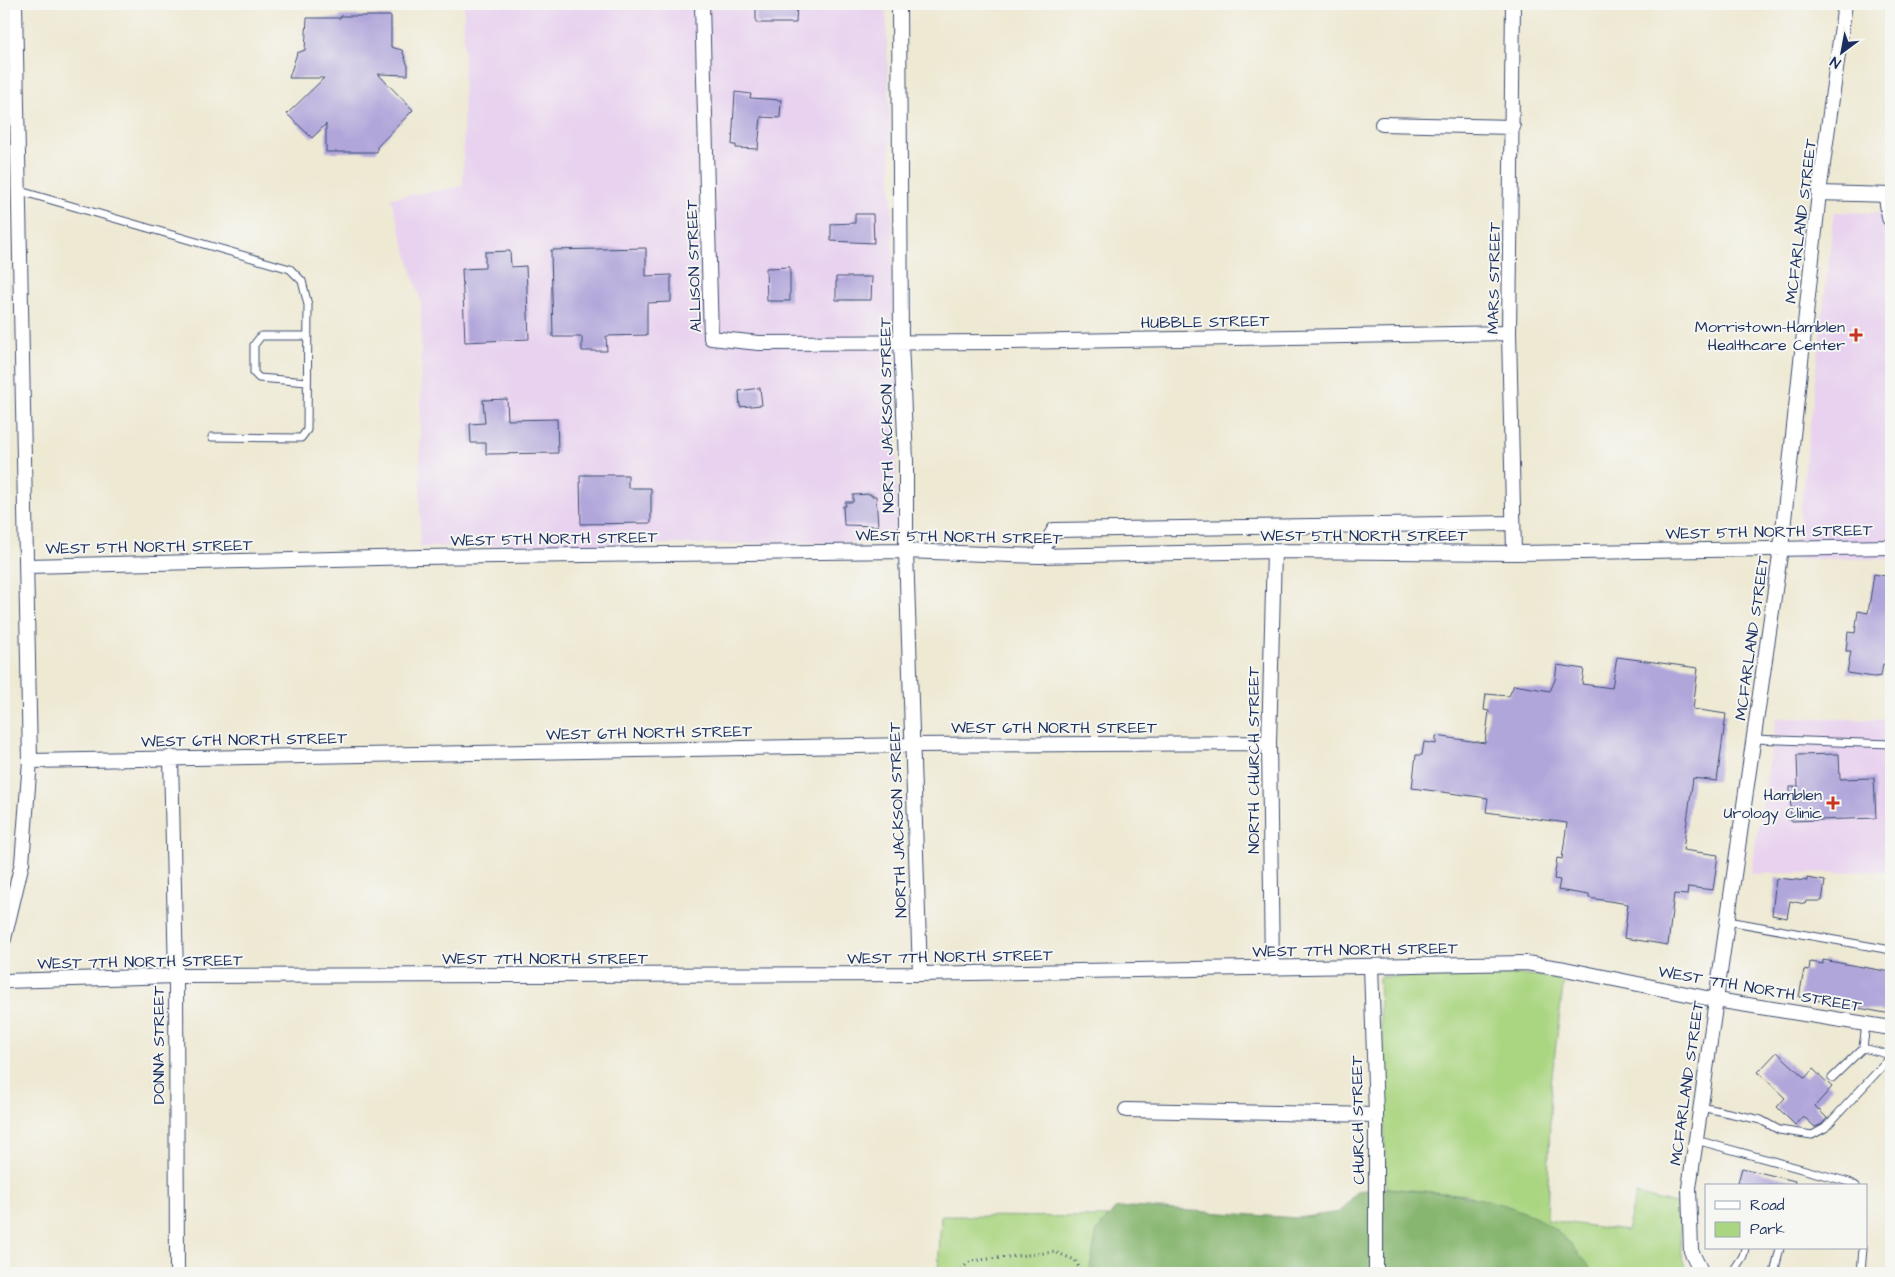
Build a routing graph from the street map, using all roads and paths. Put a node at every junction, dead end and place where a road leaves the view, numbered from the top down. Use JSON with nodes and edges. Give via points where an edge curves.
{"nodes":[{"id":1,"x":15,"y":4,"type":"edge"},
{"id":2,"x":702,"y":4,"type":"edge"},
{"id":3,"x":899,"y":4,"type":"edge"},
{"id":4,"x":1513,"y":4,"type":"edge"},
{"id":5,"x":1844,"y":4,"type":"edge"},
{"id":6,"x":10,"y":77,"type":"edge"},
{"id":7,"x":1382,"y":124,"type":"dead end"},
{"id":8,"x":1513,"y":128,"type":"junction"},
{"id":9,"x":20,"y":191,"type":"junction"},
{"id":10,"x":1819,"y":193,"type":"junction"},
{"id":11,"x":1887,"y":195,"type":"edge"},
{"id":12,"x":1891,"y":225,"type":"edge"},
{"id":13,"x":1509,"y":333,"type":"junction"},
{"id":14,"x":308,"y":336,"type":"junction"},
{"id":15,"x":901,"y":341,"type":"junction"},
{"id":16,"x":307,"y":382,"type":"junction"},
{"id":17,"x":212,"y":437,"type":"dead end"},
{"id":18,"x":1513,"y":523,"type":"junction"},
{"id":19,"x":1891,"y":547,"type":"edge"},
{"id":20,"x":1781,"y":548,"type":"junction"},
{"id":21,"x":906,"y":551,"type":"junction"},
{"id":22,"x":1274,"y":551,"type":"junction"},
{"id":23,"x":1514,"y":553,"type":"junction"},
{"id":24,"x":1038,"y":556,"type":"junction"},
{"id":25,"x":27,"y":566,"type":"junction"},
{"id":26,"x":1754,"y":739,"type":"junction"},
{"id":27,"x":1269,"y":743,"type":"junction"},
{"id":28,"x":1891,"y":744,"type":"edge"},
{"id":29,"x":912,"y":745,"type":"junction"},
{"id":30,"x":171,"y":757,"type":"junction"},
{"id":31,"x":30,"y":761,"type":"junction"},
{"id":32,"x":1728,"y":921,"type":"junction"},
{"id":33,"x":4,"y":940,"type":"edge"},
{"id":34,"x":1891,"y":950,"type":"edge"},
{"id":35,"x":1371,"y":966,"type":"junction"},
{"id":36,"x":1272,"y":968,"type":"junction"},
{"id":37,"x":920,"y":974,"type":"junction"},
{"id":38,"x":176,"y":976,"type":"junction"},
{"id":39,"x":4,"y":981,"type":"edge"},
{"id":40,"x":1716,"y":1000,"type":"junction"},
{"id":41,"x":1866,"y":1024,"type":"junction"},
{"id":42,"x":1891,"y":1028,"type":"edge"},
{"id":43,"x":1863,"y":1048,"type":"junction"},
{"id":44,"x":1891,"y":1056,"type":"edge"},
{"id":45,"x":1832,"y":1078,"type":"dead end"},
{"id":46,"x":1701,"y":1107,"type":"junction"},
{"id":47,"x":1126,"y":1110,"type":"dead end"},
{"id":48,"x":1376,"y":1115,"type":"junction"},
{"id":49,"x":1696,"y":1140,"type":"junction"},
{"id":50,"x":1852,"y":1184,"type":"edge"},
{"id":51,"x":1744,"y":1250,"type":"edge"},
{"id":52,"x":1780,"y":1250,"type":"edge"},
{"id":53,"x":1863,"y":1250,"type":"edge"},
{"id":54,"x":177,"y":1273,"type":"edge"},
{"id":55,"x":958,"y":1273,"type":"edge"},
{"id":56,"x":1082,"y":1273,"type":"edge"},
{"id":57,"x":1376,"y":1273,"type":"edge"},
{"id":58,"x":1702,"y":1273,"type":"edge"},
{"id":59,"x":1732,"y":1273,"type":"edge"},
{"id":60,"x":1774,"y":1273,"type":"edge"},
{"id":61,"x":1861,"y":1273,"type":"edge"}],
"edges":[{"from":1,"to":6,"type":"street"},
{"from":2,"to":15,"type":"street","name":"ALLISON STREET","via":[[711,338],[759,343]]},
{"from":3,"to":15,"type":"street","name":"NORTH JACKSON STREET"},
{"from":4,"to":8,"type":"street","name":"MARS STREET"},
{"from":5,"to":10,"type":"street","name":"MCFARLAND STREET"},
{"from":6,"to":9,"type":"street"},
{"from":7,"to":8,"type":"street"},
{"from":8,"to":13,"type":"street","name":"MARS STREET"},
{"from":9,"to":14,"type":"lane","via":[[290,268],[302,281],[308,305]]},
{"from":9,"to":25,"type":"street"},
{"from":10,"to":11,"type":"street"},
{"from":10,"to":20,"type":"street","name":"MCFARLAND STREET"},
{"from":11,"to":12,"type":"lane","via":[[1886,220]]},
{"from":13,"to":15,"type":"street","name":"HUBBLE STREET"},
{"from":13,"to":18,"type":"street","name":"MARS STREET"},
{"from":14,"to":16,"type":"lane"},
{"from":14,"to":16,"type":"lane","via":[[261,336],[254,345],[254,373],[259,378]]},
{"from":15,"to":21,"type":"street","name":"NORTH JACKSON STREET"},
{"from":16,"to":17,"type":"lane","via":[[307,430],[301,438]]},
{"from":18,"to":23,"type":"street","name":"MARS STREET"},
{"from":18,"to":24,"type":"street","via":[[1054,530]]},
{"from":19,"to":20,"type":"street","name":"WEST 5TH NORTH STREET"},
{"from":20,"to":23,"type":"street","name":"WEST 5TH NORTH STREET"},
{"from":20,"to":26,"type":"street","name":"MCFARLAND STREET"},
{"from":21,"to":24,"type":"street","name":"WEST 5TH NORTH STREET"},
{"from":21,"to":25,"type":"street","name":"WEST 5TH NORTH STREET"},
{"from":21,"to":29,"type":"street","name":"NORTH JACKSON STREET"},
{"from":22,"to":23,"type":"street","name":"WEST 5TH NORTH STREET"},
{"from":22,"to":24,"type":"street","name":"WEST 5TH NORTH STREET"},
{"from":22,"to":27,"type":"street","name":"NORTH CHURCH STREET"},
{"from":25,"to":31,"type":"street"},
{"from":26,"to":28,"type":"lane"},
{"from":26,"to":32,"type":"street","name":"MCFARLAND STREET"},
{"from":27,"to":29,"type":"street","name":"WEST 6TH NORTH STREET"},
{"from":27,"to":36,"type":"street","name":"NORTH CHURCH STREET"},
{"from":29,"to":30,"type":"street","name":"WEST 6TH NORTH STREET"},
{"from":29,"to":37,"type":"street","name":"NORTH JACKSON STREET"},
{"from":30,"to":31,"type":"street","name":"WEST 6TH NORTH STREET"},
{"from":30,"to":38,"type":"street","name":"DONNA STREET"},
{"from":31,"to":33,"type":"street","via":[[22,863]]},
{"from":32,"to":34,"type":"lane"},
{"from":32,"to":40,"type":"street","name":"MCFARLAND STREET"},
{"from":35,"to":36,"type":"street","name":"WEST 7TH NORTH STREET"},
{"from":35,"to":40,"type":"street","name":"WEST 7TH NORTH STREET","via":[[1526,963]]},
{"from":35,"to":48,"type":"street","name":"CHURCH STREET"},
{"from":36,"to":37,"type":"street","name":"WEST 7TH NORTH STREET"},
{"from":37,"to":38,"type":"street","name":"WEST 7TH NORTH STREET"},
{"from":38,"to":39,"type":"street","name":"WEST 7TH NORTH STREET"},
{"from":38,"to":54,"type":"street","name":"DONNA STREET"},
{"from":40,"to":41,"type":"street","name":"WEST 7TH NORTH STREET"},
{"from":40,"to":46,"type":"street","name":"MCFARLAND STREET"},
{"from":41,"to":42,"type":"street","name":"WEST 7TH NORTH STREET"},
{"from":41,"to":43,"type":"lane"},
{"from":43,"to":44,"type":"lane"},
{"from":43,"to":45,"type":"lane"},
{"from":44,"to":46,"type":"lane","via":[[1824,1128],[1812,1135],[1779,1130],[1761,1120]]},
{"from":46,"to":49,"type":"street","name":"MCFARLAND STREET"},
{"from":47,"to":48,"type":"street"},
{"from":48,"to":57,"type":"street","name":"CHURCH STREET"},
{"from":49,"to":50,"type":"lane"},
{"from":49,"to":58,"type":"street","name":"MCFARLAND STREET","via":[[1689,1188],[1691,1251]]},
{"from":51,"to":59,"type":"lane"},
{"from":52,"to":60,"type":"lane"},
{"from":53,"to":61,"type":"lane"},
{"from":55,"to":56,"type":"path","via":[[970,1261],[1055,1252],[1075,1260]]}]}
